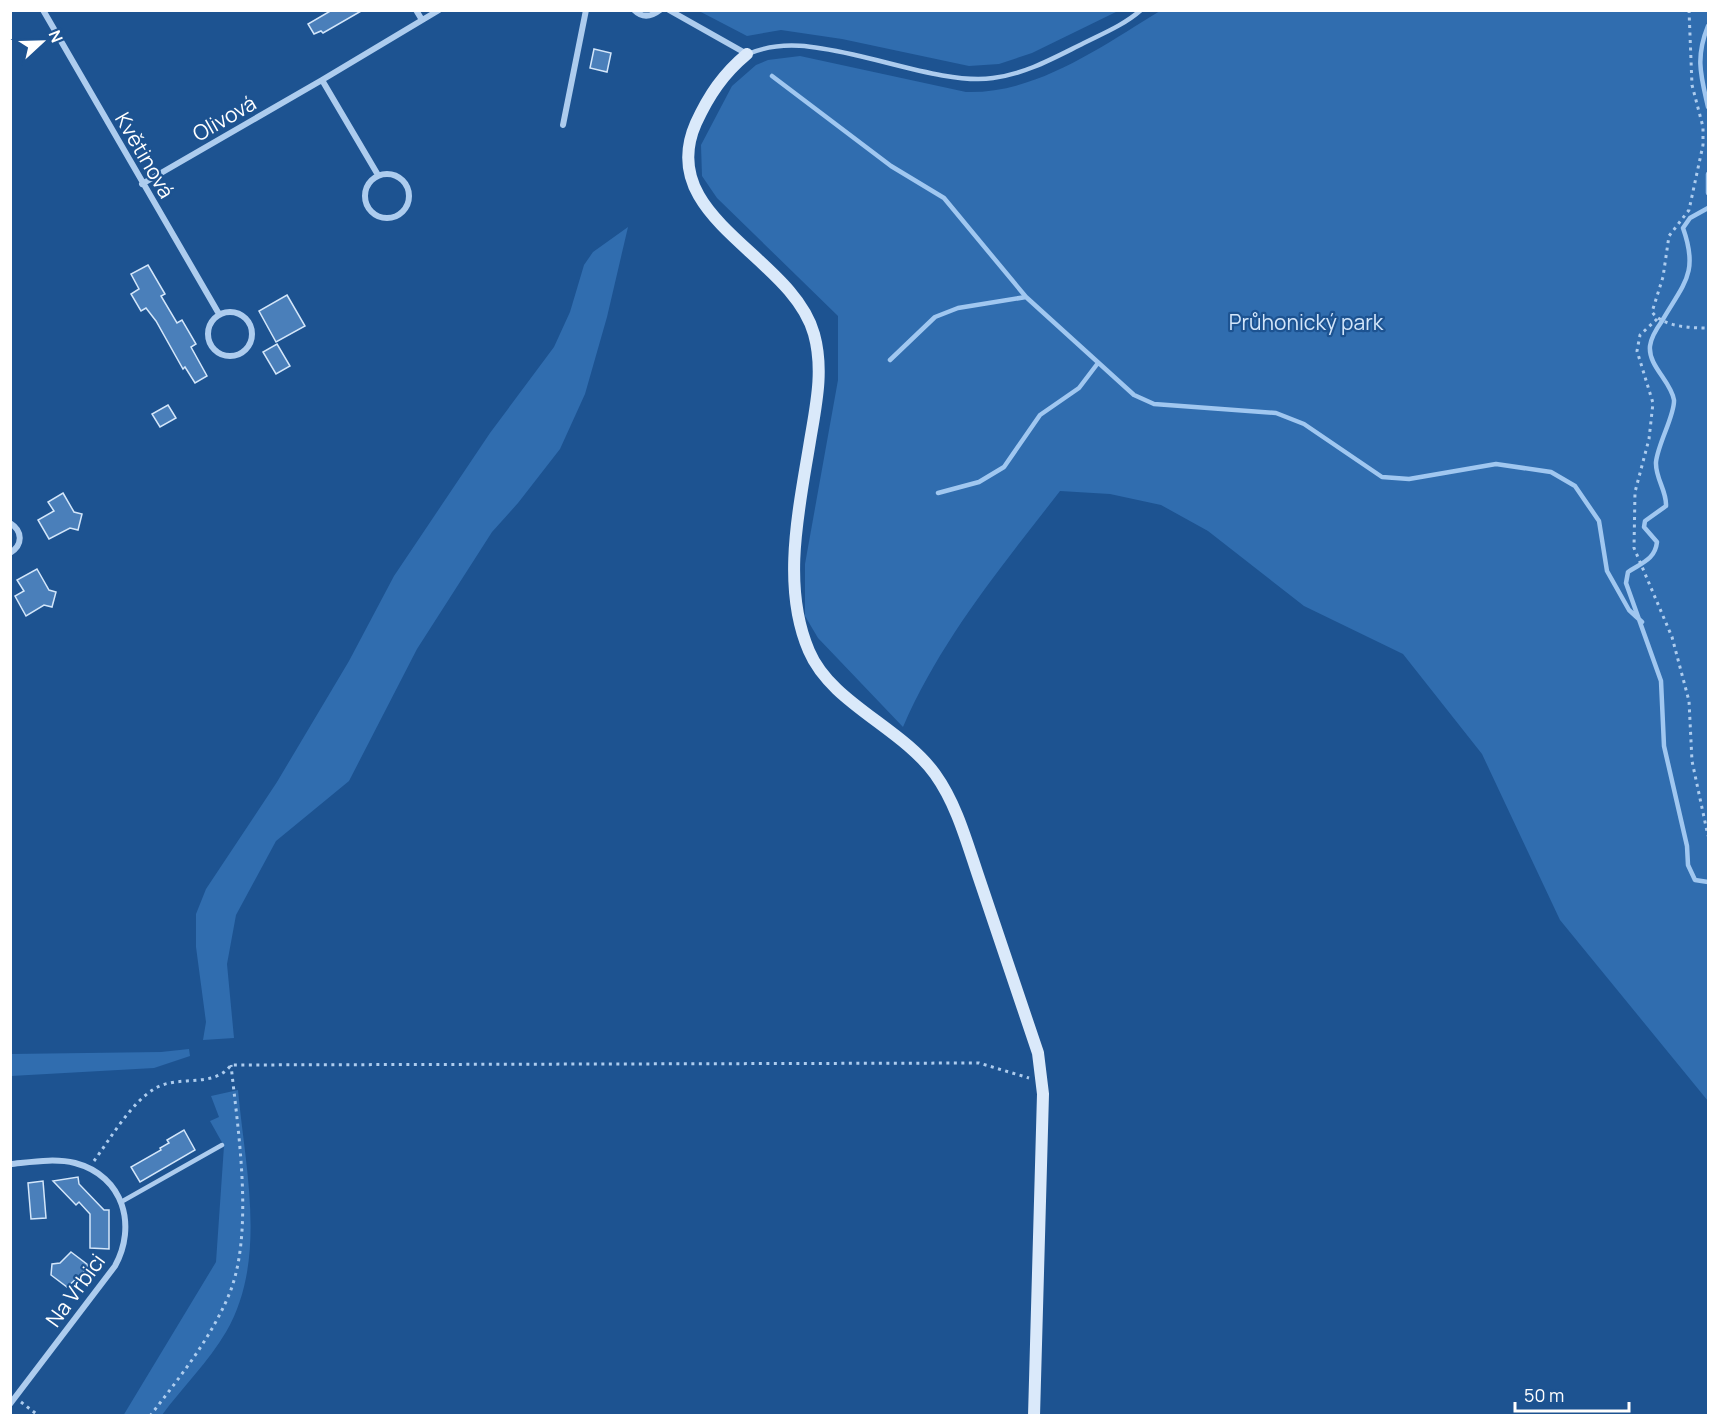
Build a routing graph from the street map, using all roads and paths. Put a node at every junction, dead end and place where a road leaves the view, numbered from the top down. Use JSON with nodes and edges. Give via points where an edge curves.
{"nodes":[{"id":1,"x":43,"y":10,"type":"edge"},
{"id":2,"x":416,"y":10,"type":"edge"},
{"id":3,"x":439,"y":10,"type":"edge"},
{"id":4,"x":586,"y":10,"type":"edge"},
{"id":5,"x":634,"y":10,"type":"edge"},
{"id":6,"x":660,"y":10,"type":"edge"},
{"id":7,"x":669,"y":10,"type":"edge"},
{"id":8,"x":1141,"y":10,"type":"edge"},
{"id":9,"x":1689,"y":10,"type":"edge"},
{"id":10,"x":422,"y":20,"type":"junction"},
{"id":11,"x":747,"y":54,"type":"junction"},
{"id":12,"x":322,"y":80,"type":"junction"},
{"id":13,"x":563,"y":126,"type":"dead end"},
{"id":14,"x":378,"y":176,"type":"junction"},
{"id":15,"x":142,"y":184,"type":"junction"},
{"id":16,"x":219,"y":314,"type":"junction"},
{"id":17,"x":1657,"y":319,"type":"junction"},
{"id":18,"x":1708,"y":328,"type":"edge"},
{"id":19,"x":10,"y":523,"type":"edge"},
{"id":20,"x":10,"y":553,"type":"edge"},
{"id":21,"x":1708,"y":836,"type":"edge"},
{"id":22,"x":231,"y":1065,"type":"junction"},
{"id":23,"x":1043,"y":1081,"type":"junction"},
{"id":24,"x":222,"y":1145,"type":"dead end"},
{"id":25,"x":10,"y":1164,"type":"edge"},
{"id":26,"x":89,"y":1168,"type":"junction"},
{"id":27,"x":121,"y":1202,"type":"junction"},
{"id":28,"x":15,"y":1398,"type":"junction"},
{"id":29,"x":10,"y":1404,"type":"edge"},
{"id":30,"x":39,"y":1416,"type":"edge"},
{"id":31,"x":150,"y":1416,"type":"edge"},
{"id":32,"x":1034,"y":1416,"type":"edge"}],
"edges":[{"from":1,"to":15,"type":"street","name":"Květinová"},
{"from":2,"to":10,"type":"street"},
{"from":3,"to":10,"type":"street","name":"Olivová"},
{"from":4,"to":13,"type":"street"},
{"from":5,"to":6,"type":"street","via":[[642,16]]},
{"from":7,"to":11,"type":"street"},
{"from":8,"to":11,"type":"lane","via":[[1043,63],[991,79],[960,78],[802,46],[765,47]]},
{"from":9,"to":17,"type":"path","via":[[1692,85],[1704,145],[1689,210],[1669,236],[1663,277],[1652,312]]},
{"from":10,"to":12,"type":"street","name":"Olivová"},
{"from":11,"to":23,"type":"street","via":[[726,71],[706,101],[688,141],[687,160],[697,195],[805,312],[819,354],[819,389],[792,576],[802,633],[810,655],[833,685],[912,747],[947,790],[1038,1053]]},
{"from":12,"to":14,"type":"street"},
{"from":12,"to":15,"type":"street","name":"Olivová"},
{"from":14,"to":14,"type":"street","via":[[366,187],[367,208],[378,217],[397,216],[409,200],[407,187],[398,177]]},
{"from":15,"to":16,"type":"street","name":"Květinová"},
{"from":16,"to":16,"type":"street","via":[[207,331],[210,344],[226,356],[240,354],[250,344],[249,324],[233,312]]},
{"from":17,"to":18,"type":"path","via":[[1684,328]]},
{"from":17,"to":21,"type":"path","via":[[1640,335],[1637,351],[1653,403],[1649,439],[1635,492],[1634,548],[1672,637],[1689,701],[1692,761]]},
{"from":19,"to":20,"type":"street","via":[[19,531],[20,538]]},
{"from":22,"to":23,"type":"path","via":[[979,1063]]},
{"from":22,"to":26,"type":"path","via":[[226,1072],[208,1078],[168,1082],[153,1089],[122,1122]]},
{"from":22,"to":31,"type":"path","via":[[242,1196],[236,1273],[213,1329]]},
{"from":23,"to":32,"type":"street"},
{"from":24,"to":27,"type":"lane"},
{"from":25,"to":26,"type":"street","name":"Na Vrbici","via":[[73,1162]]},
{"from":26,"to":27,"type":"street","name":"Na Vrbici","via":[[105,1179]]},
{"from":27,"to":28,"type":"street","name":"Na Vrbici","via":[[127,1229],[115,1266]]},
{"from":28,"to":29,"type":"street","name":"Na Vrbici"},
{"from":28,"to":30,"type":"path"}]}
